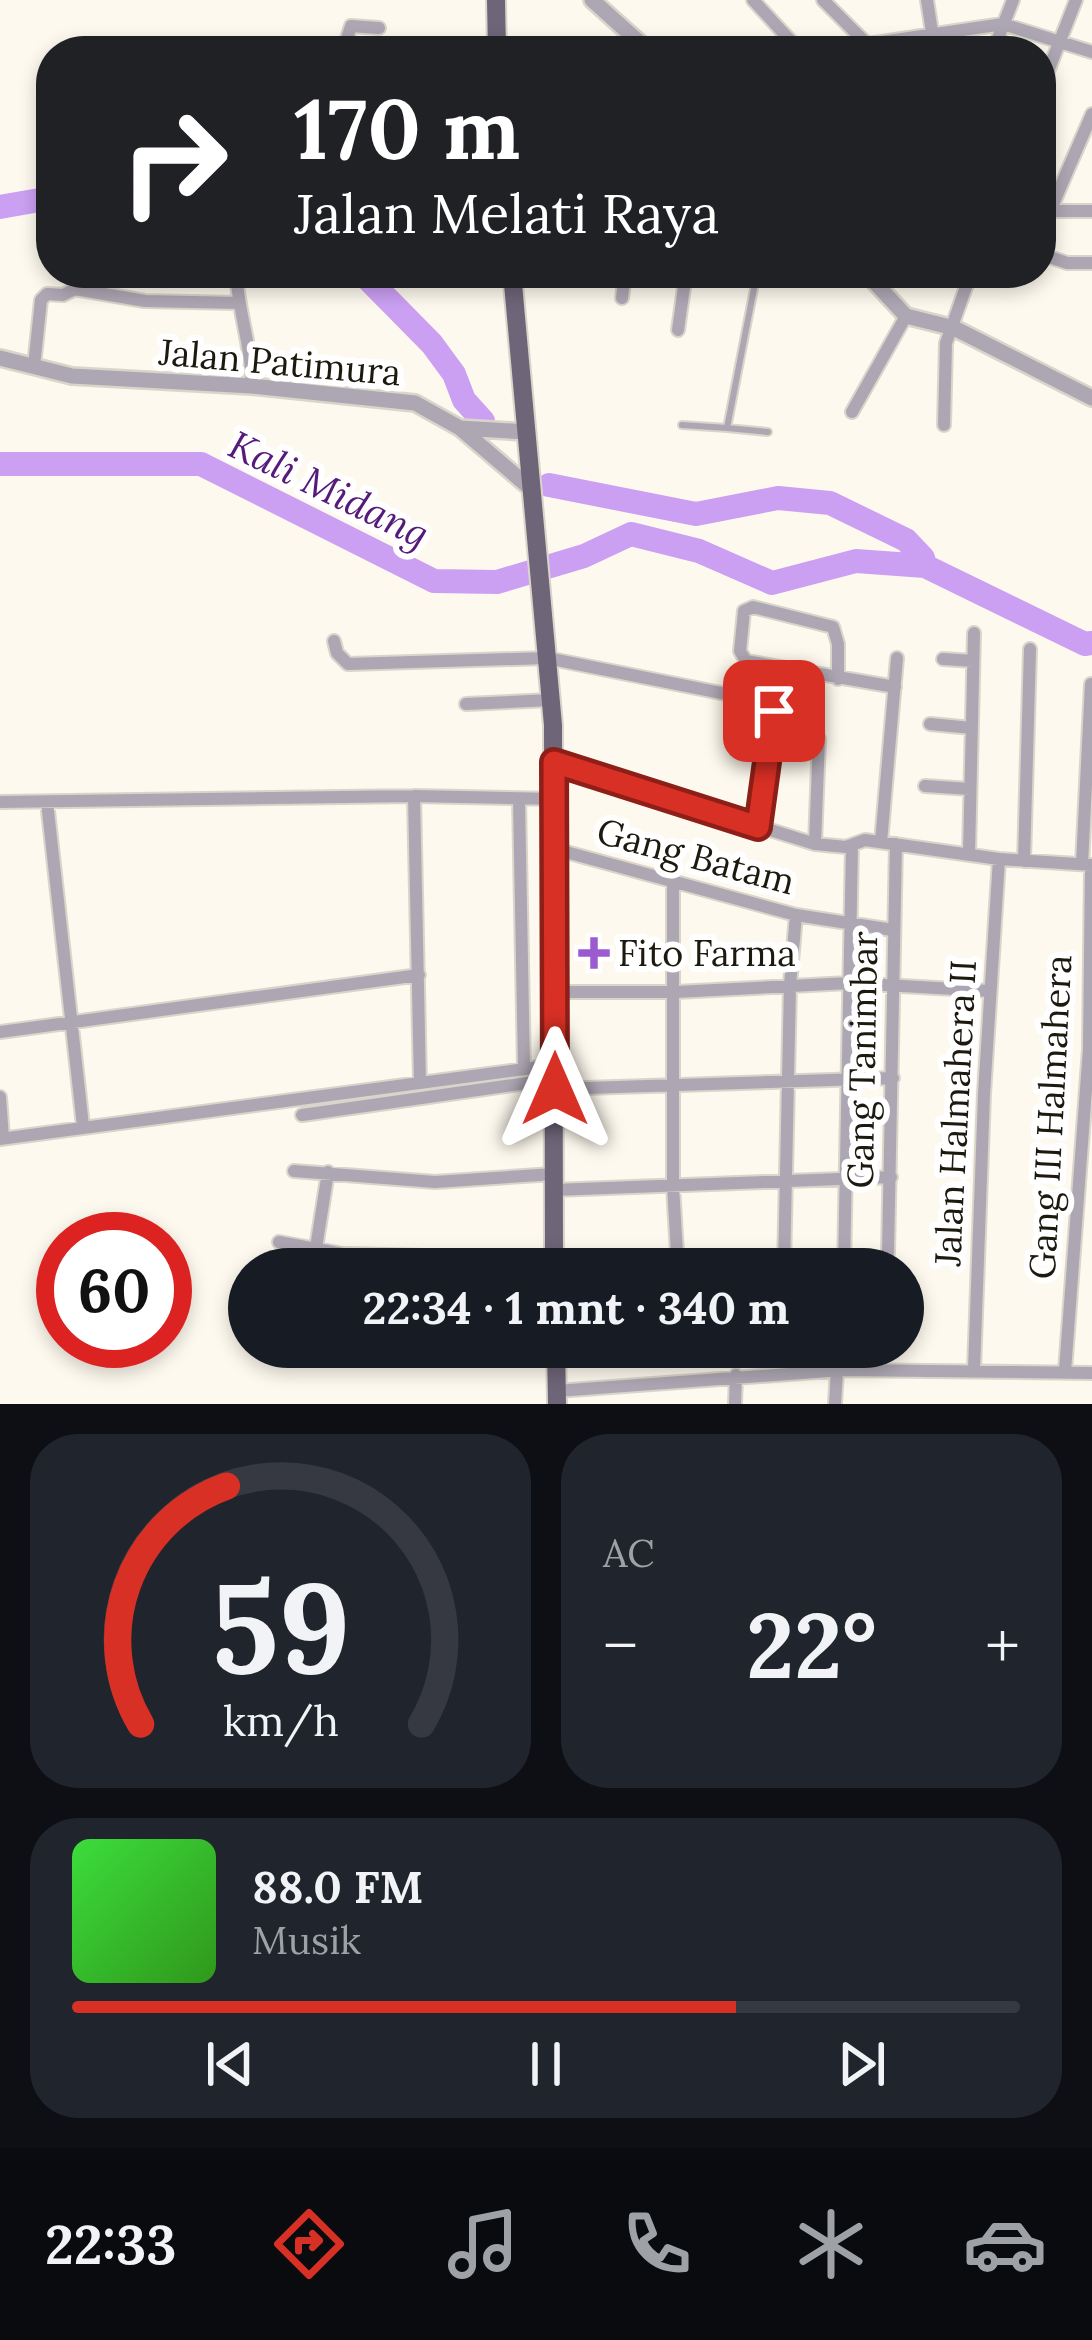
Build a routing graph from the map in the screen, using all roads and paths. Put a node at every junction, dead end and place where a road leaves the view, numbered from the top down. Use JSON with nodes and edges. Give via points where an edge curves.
{"nodes":[{"id":1,"x":496,"y":0,"type":"edge"},
{"id":2,"x":592,"y":0,"type":"edge"},
{"id":3,"x":753,"y":0,"type":"edge"},
{"id":4,"x":823,"y":0,"type":"edge"},
{"id":5,"x":927,"y":0,"type":"edge"},
{"id":6,"x":1013,"y":0,"type":"edge"},
{"id":7,"x":1076,"y":0,"type":"edge"},
{"id":8,"x":1003,"y":24,"type":"junction"},
{"id":9,"x":379,"y":28,"type":"dead end"},
{"id":10,"x":932,"y":32,"type":"junction"},
{"id":11,"x":348,"y":36,"type":"edge"},
{"id":12,"x":497,"y":36,"type":"edge"},
{"id":13,"x":632,"y":36,"type":"edge"},
{"id":14,"x":786,"y":36,"type":"edge"},
{"id":15,"x":855,"y":36,"type":"edge"},
{"id":16,"x":917,"y":36,"type":"edge"},
{"id":17,"x":999,"y":36,"type":"edge"},
{"id":18,"x":1044,"y":36,"type":"edge"},
{"id":19,"x":1056,"y":40,"type":"edge"},
{"id":20,"x":1061,"y":41,"type":"junction"},
{"id":21,"x":1092,"y":52,"type":"edge"},
{"id":22,"x":1056,"y":53,"type":"edge"},
{"id":23,"x":1092,"y":114,"type":"edge"},
{"id":24,"x":1071,"y":162,"type":"junction"},
{"id":25,"x":1092,"y":162,"type":"edge"},
{"id":26,"x":1056,"y":199,"type":"edge"},
{"id":27,"x":1056,"y":211,"type":"edge"},
{"id":28,"x":1092,"y":211,"type":"edge"},
{"id":29,"x":1056,"y":259,"type":"edge"},
{"id":30,"x":1092,"y":263,"type":"edge"},
{"id":31,"x":237,"y":288,"type":"edge"},
{"id":32,"x":513,"y":288,"type":"edge"},
{"id":33,"x":623,"y":288,"type":"edge"},
{"id":34,"x":684,"y":288,"type":"edge"},
{"id":35,"x":754,"y":288,"type":"edge"},
{"id":36,"x":880,"y":288,"type":"edge"},
{"id":37,"x":966,"y":288,"type":"edge"},
{"id":38,"x":622,"y":298,"type":"dead end"},
{"id":39,"x":238,"y":303,"type":"junction"},
{"id":40,"x":906,"y":316,"type":"junction"},
{"id":41,"x":954,"y":328,"type":"junction"},
{"id":42,"x":678,"y":330,"type":"dead end"},
{"id":43,"x":0,"y":358,"type":"edge"},
{"id":44,"x":34,"y":366,"type":"junction"},
{"id":45,"x":252,"y":386,"type":"junction"},
{"id":46,"x":1092,"y":398,"type":"edge"},
{"id":47,"x":852,"y":412,"type":"dead end"},
{"id":48,"x":944,"y":424,"type":"dead end"},
{"id":49,"x":682,"y":425,"type":"dead end"},
{"id":50,"x":460,"y":428,"type":"junction"},
{"id":51,"x":727,"y":428,"type":"junction"},
{"id":52,"x":527,"y":432,"type":"junction"},
{"id":53,"x":767,"y":432,"type":"dead end"},
{"id":54,"x":530,"y":487,"type":"junction"},
{"id":55,"x":974,"y":634,"type":"dead end"},
{"id":56,"x":334,"y":641,"type":"dead end"},
{"id":57,"x":1030,"y":649,"type":"dead end"},
{"id":58,"x":547,"y":658,"type":"junction"},
{"id":59,"x":898,"y":658,"type":"dead end"},
{"id":60,"x":943,"y":659,"type":"dead end"},
{"id":61,"x":973,"y":661,"type":"junction"},
{"id":62,"x":838,"y":679,"type":"junction"},
{"id":63,"x":1090,"y":684,"type":"edge"},
{"id":64,"x":896,"y":687,"type":"junction"},
{"id":65,"x":551,"y":700,"type":"junction"},
{"id":66,"x":466,"y":704,"type":"dead end"},
{"id":67,"x":930,"y":724,"type":"dead end"},
{"id":68,"x":972,"y":728,"type":"junction"},
{"id":69,"x":819,"y":739,"type":"dead end"},
{"id":70,"x":554,"y":762,"type":"junction"},
{"id":71,"x":925,"y":786,"type":"dead end"},
{"id":72,"x":970,"y":789,"type":"junction"},
{"id":73,"x":414,"y":796,"type":"junction"},
{"id":74,"x":519,"y":799,"type":"junction"},
{"id":75,"x":554,"y":799,"type":"junction"},
{"id":76,"x":0,"y":802,"type":"edge"},
{"id":77,"x":47,"y":802,"type":"junction"},
{"id":78,"x":758,"y":827,"type":"junction"},
{"id":79,"x":888,"y":843,"type":"junction"},
{"id":80,"x":815,"y":844,"type":"junction"},
{"id":81,"x":852,"y":845,"type":"junction"},
{"id":82,"x":555,"y":849,"type":"junction"},
{"id":83,"x":969,"y":854,"type":"junction"},
{"id":84,"x":999,"y":859,"type":"junction"},
{"id":85,"x":1024,"y":861,"type":"junction"},
{"id":86,"x":1088,"y":865,"type":"edge"},
{"id":87,"x":673,"y":883,"type":"junction"},
{"id":88,"x":796,"y":915,"type":"junction"},
{"id":89,"x":849,"y":925,"type":"junction"},
{"id":90,"x":893,"y":930,"type":"junction"},
{"id":91,"x":419,"y":975,"type":"junction"},
{"id":92,"x":849,"y":983,"type":"junction"},
{"id":93,"x":790,"y":985,"type":"junction"},
{"id":94,"x":894,"y":988,"type":"junction"},
{"id":95,"x":555,"y":992,"type":"junction"},
{"id":96,"x":676,"y":992,"type":"junction"},
{"id":97,"x":990,"y":992,"type":"junction"},
{"id":98,"x":70,"y":1024,"type":"junction"},
{"id":99,"x":0,"y":1032,"type":"edge"},
{"id":100,"x":524,"y":1068,"type":"junction"},
{"id":101,"x":555,"y":1077,"type":"junction"},
{"id":102,"x":847,"y":1078,"type":"junction"},
{"id":103,"x":893,"y":1078,"type":"junction"},
{"id":104,"x":788,"y":1080,"type":"junction"},
{"id":105,"x":420,"y":1083,"type":"junction"},
{"id":106,"x":676,"y":1087,"type":"junction"},
{"id":107,"x":0,"y":1097,"type":"edge"},
{"id":108,"x":302,"y":1115,"type":"dead end"},
{"id":109,"x":83,"y":1126,"type":"junction"},
{"id":110,"x":2,"y":1138,"type":"edge"},
{"id":111,"x":294,"y":1171,"type":"dead end"},
{"id":112,"x":328,"y":1172,"type":"junction"},
{"id":113,"x":847,"y":1177,"type":"junction"},
{"id":114,"x":891,"y":1177,"type":"junction"},
{"id":115,"x":784,"y":1180,"type":"junction"},
{"id":116,"x":554,"y":1182,"type":"junction"},
{"id":117,"x":673,"y":1186,"type":"junction"},
{"id":118,"x":279,"y":1242,"type":"dead end"},
{"id":119,"x":316,"y":1248,"type":"joint"},
{"id":120,"x":554,"y":1248,"type":"edge"},
{"id":121,"x":677,"y":1248,"type":"edge"},
{"id":122,"x":784,"y":1248,"type":"edge"},
{"id":123,"x":845,"y":1248,"type":"edge"},
{"id":124,"x":888,"y":1248,"type":"edge"},
{"id":125,"x":556,"y":1368,"type":"edge"},
{"id":126,"x":840,"y":1370,"type":"junction"},
{"id":127,"x":974,"y":1370,"type":"junction"},
{"id":128,"x":1065,"y":1371,"type":"junction"},
{"id":129,"x":1092,"y":1372,"type":"edge"},
{"id":130,"x":736,"y":1376,"type":"junction"},
{"id":131,"x":557,"y":1398,"type":"edge"},
{"id":132,"x":734,"y":1404,"type":"edge"},
{"id":133,"x":835,"y":1404,"type":"edge"}],
"edges":[{"from":1,"to":12,"type":"main road"},
{"from":2,"to":13,"type":"street"},
{"from":3,"to":14,"type":"street"},
{"from":4,"to":15,"type":"street"},
{"from":5,"to":10,"type":"street"},
{"from":6,"to":8,"type":"street"},
{"from":7,"to":20,"type":"street"},
{"from":8,"to":10,"type":"street"},
{"from":8,"to":17,"type":"street"},
{"from":8,"to":18,"type":"street"},
{"from":9,"to":11,"type":"street","via":[[351,26]]},
{"from":10,"to":16,"type":"street"},
{"from":19,"to":20,"type":"street"},
{"from":20,"to":21,"type":"street"},
{"from":20,"to":22,"type":"street"},
{"from":23,"to":24,"type":"street"},
{"from":24,"to":25,"type":"street"},
{"from":24,"to":26,"type":"street"},
{"from":27,"to":28,"type":"street"},
{"from":29,"to":30,"type":"street"},
{"from":31,"to":39,"type":"street"},
{"from":32,"to":52,"type":"main road"},
{"from":33,"to":38,"type":"street"},
{"from":34,"to":42,"type":"street"},
{"from":35,"to":51,"type":"lane"},
{"from":36,"to":40,"type":"street"},
{"from":37,"to":41,"type":"street"},
{"from":39,"to":44,"type":"street","via":[[75,289],[46,294]]},
{"from":39,"to":45,"type":"street"},
{"from":40,"to":41,"type":"street"},
{"from":40,"to":47,"type":"street"},
{"from":41,"to":46,"type":"street"},
{"from":41,"to":48,"type":"street","via":[[945,352]]},
{"from":43,"to":44,"type":"street","name":"Jalan Patimura"},
{"from":44,"to":45,"type":"street","name":"Jalan Patimura","via":[[94,378]]},
{"from":45,"to":50,"type":"street","name":"Jalan Patimura","via":[[415,404]]},
{"from":49,"to":51,"type":"lane"},
{"from":50,"to":52,"type":"street"},
{"from":50,"to":54,"type":"street","name":"Jalan Patimura"},
{"from":51,"to":53,"type":"lane"},
{"from":52,"to":54,"type":"main road"},
{"from":54,"to":58,"type":"main road"},
{"from":55,"to":61,"type":"street"},
{"from":56,"to":58,"type":"street","via":[[348,664]]},
{"from":57,"to":85,"type":"street"},
{"from":58,"to":65,"type":"main road"},
{"from":58,"to":78,"type":"street","via":[[771,703]]},
{"from":59,"to":64,"type":"street","name":"Gang Tanimbar"},
{"from":60,"to":61,"type":"street"},
{"from":61,"to":68,"type":"street"},
{"from":62,"to":62,"type":"street","via":[[746,661],[744,611],[833,627]]},
{"from":62,"to":64,"type":"street"},
{"from":63,"to":86,"type":"street","name":"Gang III Halmahera"},
{"from":64,"to":79,"type":"street","name":"Gang Tanimbar"},
{"from":65,"to":66,"type":"street"},
{"from":65,"to":70,"type":"main road"},
{"from":67,"to":68,"type":"street"},
{"from":68,"to":72,"type":"street"},
{"from":69,"to":80,"type":"street"},
{"from":70,"to":75,"type":"main road"},
{"from":70,"to":78,"type":"street"},
{"from":71,"to":72,"type":"street"},
{"from":72,"to":83,"type":"street"},
{"from":73,"to":74,"type":"street"},
{"from":73,"to":77,"type":"street"},
{"from":73,"to":91,"type":"street"},
{"from":74,"to":75,"type":"street"},
{"from":74,"to":100,"type":"street"},
{"from":75,"to":82,"type":"main road"},
{"from":76,"to":77,"type":"street"},
{"from":77,"to":98,"type":"street"},
{"from":78,"to":80,"type":"street"},
{"from":79,"to":81,"type":"street"},
{"from":79,"to":83,"type":"street"},
{"from":79,"to":90,"type":"street","name":"Gang Tanimbar"},
{"from":80,"to":81,"type":"street"},
{"from":81,"to":89,"type":"street"},
{"from":82,"to":87,"type":"street","name":"Gang Batam"},
{"from":82,"to":95,"type":"main road"},
{"from":83,"to":84,"type":"street"},
{"from":84,"to":85,"type":"street"},
{"from":84,"to":97,"type":"street","name":"Jalan Halmahera II"},
{"from":85,"to":86,"type":"street"},
{"from":86,"to":128,"type":"street","name":"Gang III Halmahera","via":[[1089,1048]]},
{"from":87,"to":88,"type":"street","name":"Gang Batam"},
{"from":87,"to":96,"type":"street"},
{"from":88,"to":89,"type":"street","name":"Gang Batam"},
{"from":88,"to":93,"type":"street"},
{"from":89,"to":90,"type":"street","name":"Gang Batam"},
{"from":89,"to":92,"type":"street"},
{"from":90,"to":94,"type":"street","name":"Gang Tanimbar"},
{"from":91,"to":98,"type":"street"},
{"from":91,"to":105,"type":"street"},
{"from":92,"to":93,"type":"street"},
{"from":92,"to":94,"type":"street"},
{"from":92,"to":102,"type":"street"},
{"from":93,"to":96,"type":"street"},
{"from":93,"to":104,"type":"street"},
{"from":94,"to":97,"type":"street"},
{"from":94,"to":103,"type":"street","name":"Gang Tanimbar"},
{"from":95,"to":96,"type":"street"},
{"from":95,"to":101,"type":"main road"},
{"from":96,"to":106,"type":"street"},
{"from":97,"to":127,"type":"street","name":"Jalan Halmahera II"},
{"from":98,"to":99,"type":"street"},
{"from":98,"to":109,"type":"street"},
{"from":100,"to":101,"type":"street"},
{"from":100,"to":105,"type":"street"},
{"from":101,"to":106,"type":"street"},
{"from":101,"to":108,"type":"street"},
{"from":101,"to":116,"type":"main road"},
{"from":102,"to":103,"type":"street"},
{"from":102,"to":104,"type":"street"},
{"from":102,"to":113,"type":"street"},
{"from":103,"to":114,"type":"street","name":"Gang Tanimbar"},
{"from":104,"to":106,"type":"street"},
{"from":104,"to":115,"type":"street"},
{"from":105,"to":109,"type":"street"},
{"from":106,"to":117,"type":"street"},
{"from":107,"to":110,"type":"street"},
{"from":109,"to":110,"type":"street"},
{"from":111,"to":112,"type":"street"},
{"from":112,"to":116,"type":"street"},
{"from":112,"to":119,"type":"street"},
{"from":113,"to":114,"type":"street"},
{"from":113,"to":115,"type":"street"},
{"from":113,"to":123,"type":"street"},
{"from":114,"to":124,"type":"street","name":"Gang Tanimbar"},
{"from":115,"to":117,"type":"street"},
{"from":115,"to":122,"type":"street"},
{"from":116,"to":117,"type":"street"},
{"from":116,"to":120,"type":"main road"},
{"from":117,"to":121,"type":"street"},
{"from":118,"to":119,"type":"street"},
{"from":125,"to":131,"type":"main road"},
{"from":126,"to":127,"type":"street"},
{"from":126,"to":130,"type":"street"},
{"from":126,"to":133,"type":"street"},
{"from":127,"to":128,"type":"street"},
{"from":128,"to":129,"type":"street"},
{"from":130,"to":131,"type":"street"},
{"from":130,"to":132,"type":"street"}]}
